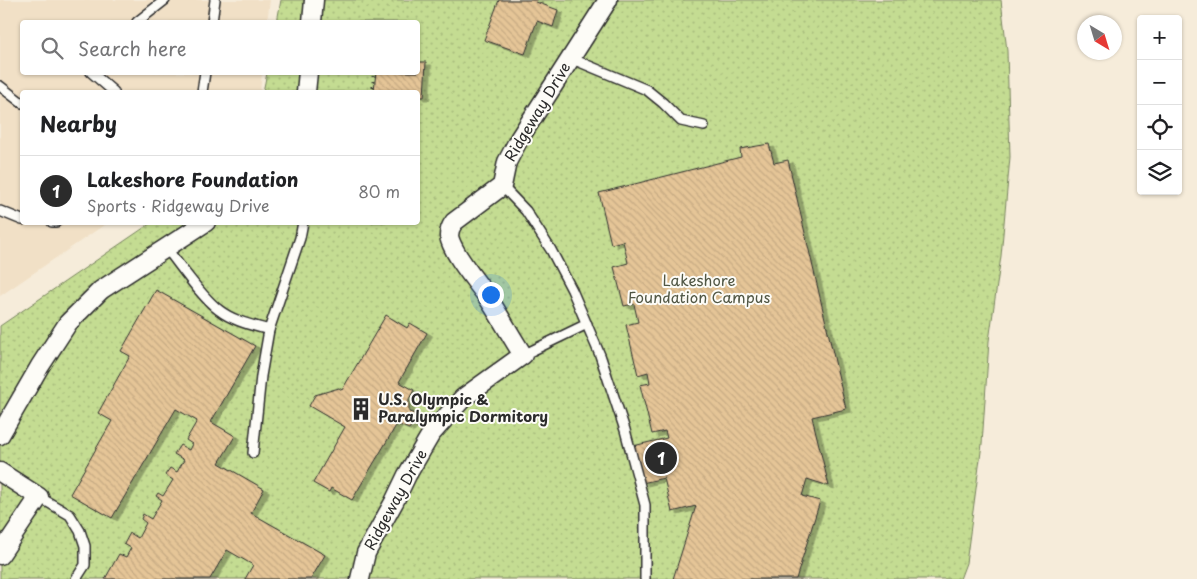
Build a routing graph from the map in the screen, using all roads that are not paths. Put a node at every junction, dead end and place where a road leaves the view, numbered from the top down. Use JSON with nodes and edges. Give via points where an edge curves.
{"nodes":[{"id":1,"x":165,"y":0,"type":"edge"},
{"id":2,"x":215,"y":0,"type":"edge"},
{"id":3,"x":314,"y":0,"type":"edge"},
{"id":4,"x":608,"y":0,"type":"edge"},
{"id":5,"x":140,"y":20,"type":"edge"},
{"id":6,"x":212,"y":20,"type":"edge"},
{"id":7,"x":312,"y":20,"type":"edge"},
{"id":8,"x":570,"y":58,"type":"junction"},
{"id":9,"x":94,"y":75,"type":"edge"},
{"id":10,"x":205,"y":75,"type":"edge"},
{"id":11,"x":308,"y":75,"type":"edge"},
{"id":12,"x":0,"y":86,"type":"edge"},
{"id":13,"x":112,"y":90,"type":"edge"},
{"id":14,"x":202,"y":90,"type":"edge"},
{"id":15,"x":306,"y":90,"type":"edge"},
{"id":16,"x":20,"y":101,"type":"edge"},
{"id":17,"x":704,"y":126,"type":"dead end"},
{"id":18,"x":502,"y":186,"type":"junction"},
{"id":19,"x":0,"y":211,"type":"edge"},
{"id":20,"x":20,"y":219,"type":"edge"},
{"id":21,"x":201,"y":225,"type":"edge"},
{"id":22,"x":302,"y":225,"type":"edge"},
{"id":23,"x":166,"y":248,"type":"junction"},
{"id":24,"x":586,"y":324,"type":"junction"},
{"id":25,"x":269,"y":330,"type":"junction"},
{"id":26,"x":523,"y":355,"type":"junction"},
{"id":27,"x":0,"y":435,"type":"edge"},
{"id":28,"x":253,"y":453,"type":"dead end"},
{"id":29,"x":0,"y":472,"type":"edge"},
{"id":30,"x":39,"y":497,"type":"junction"},
{"id":31,"x":0,"y":555,"type":"edge"},
{"id":32,"x":76,"y":579,"type":"edge"},
{"id":33,"x":360,"y":579,"type":"edge"},
{"id":34,"x":645,"y":579,"type":"edge"}],
"edges":[{"from":1,"to":5,"type":"lane"},
{"from":2,"to":6,"type":"lane"},
{"from":3,"to":7,"type":"street"},
{"from":4,"to":8,"type":"street","name":"Ridgeway Drive"},
{"from":8,"to":17,"type":"lane","via":[[647,90],[680,121]]},
{"from":8,"to":18,"type":"street","name":"Ridgeway Drive","via":[[511,154]]},
{"from":9,"to":13,"type":"lane"},
{"from":10,"to":14,"type":"lane"},
{"from":11,"to":15,"type":"street"},
{"from":12,"to":16,"type":"lane"},
{"from":18,"to":24,"type":"lane","via":[[526,210],[551,250]]},
{"from":18,"to":26,"type":"street","via":[[454,222],[449,235],[462,262]]},
{"from":19,"to":20,"type":"lane"},
{"from":21,"to":23,"type":"street"},
{"from":22,"to":25,"type":"lane"},
{"from":23,"to":25,"type":"lane","via":[[218,310],[238,321]]},
{"from":23,"to":27,"type":"street","via":[[101,290],[68,323]]},
{"from":24,"to":26,"type":"lane"},
{"from":24,"to":34,"type":"lane","via":[[625,430],[645,505]]},
{"from":25,"to":28,"type":"lane"},
{"from":26,"to":33,"type":"street","name":"Ridgeway Drive","via":[[462,398],[431,434],[366,553]]},
{"from":29,"to":30,"type":"street"},
{"from":30,"to":31,"type":"street"},
{"from":30,"to":32,"type":"lane","via":[[70,515],[80,531],[85,546],[85,565]]}]}
